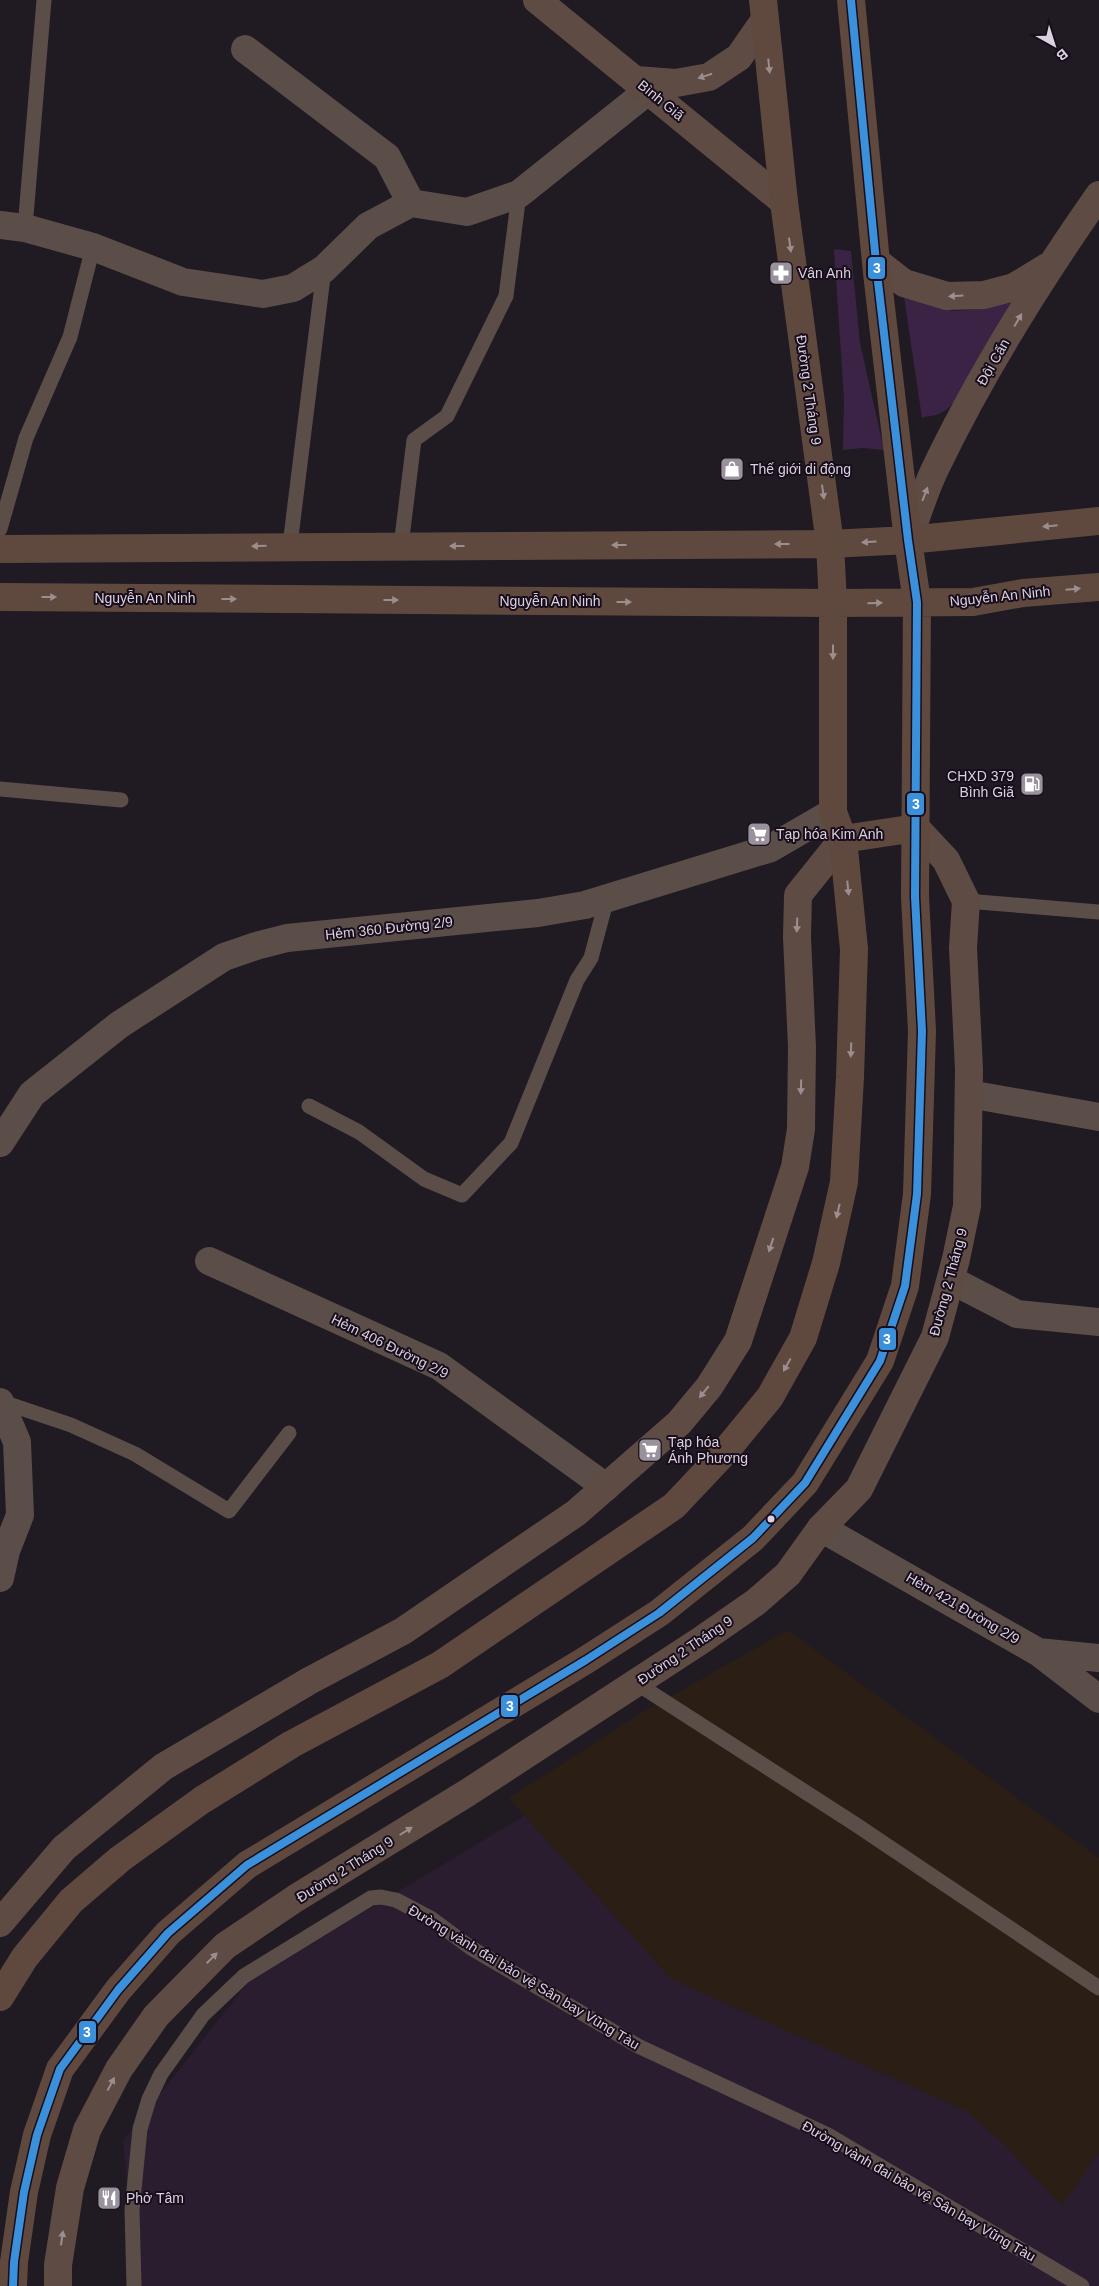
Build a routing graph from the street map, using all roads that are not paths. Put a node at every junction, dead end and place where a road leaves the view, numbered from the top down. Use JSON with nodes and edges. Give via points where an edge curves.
{"nodes":[{"id":1,"x":44,"y":0,"type":"edge"},
{"id":2,"x":537,"y":0,"type":"edge"},
{"id":3,"x":852,"y":0,"type":"edge"},
{"id":4,"x":763,"y":10,"type":"edge"},
{"id":5,"x":245,"y":49,"type":"dead end"},
{"id":6,"x":642,"y":85,"type":"junction"},
{"id":7,"x":519,"y":194,"type":"junction"},
{"id":8,"x":1099,"y":195,"type":"edge"},
{"id":9,"x":784,"y":202,"type":"junction"},
{"id":10,"x":411,"y":203,"type":"junction"},
{"id":11,"x":12,"y":226,"type":"edge"},
{"id":12,"x":93,"y":247,"type":"junction"},
{"id":13,"x":877,"y":262,"type":"junction"},
{"id":14,"x":1050,"y":265,"type":"junction"},
{"id":15,"x":324,"y":269,"type":"junction"},
{"id":16,"x":1099,"y":521,"type":"edge"},
{"id":17,"x":0,"y":529,"type":"edge"},
{"id":18,"x":908,"y":540,"type":"junction"},
{"id":19,"x":830,"y":544,"type":"junction"},
{"id":20,"x":290,"y":545,"type":"junction"},
{"id":21,"x":401,"y":546,"type":"junction"},
{"id":22,"x":0,"y":549,"type":"edge"},
{"id":23,"x":1099,"y":587,"type":"edge"},
{"id":24,"x":0,"y":597,"type":"edge"},
{"id":25,"x":918,"y":602,"type":"junction"},
{"id":26,"x":833,"y":603,"type":"junction"},
{"id":27,"x":0,"y":790,"type":"edge"},
{"id":28,"x":121,"y":800,"type":"dead end"},
{"id":29,"x":833,"y":812,"type":"junction"},
{"id":30,"x":916,"y":828,"type":"junction"},
{"id":31,"x":843,"y":839,"type":"junction"},
{"id":32,"x":607,"y":898,"type":"junction"},
{"id":33,"x":966,"y":901,"type":"junction"},
{"id":34,"x":1099,"y":912,"type":"edge"},
{"id":35,"x":969,"y":1094,"type":"junction"},
{"id":36,"x":309,"y":1106,"type":"dead end"},
{"id":37,"x":1099,"y":1117,"type":"edge"},
{"id":38,"x":0,"y":1143,"type":"edge"},
{"id":39,"x":209,"y":1261,"type":"dead end"},
{"id":40,"x":951,"y":1280,"type":"junction"},
{"id":41,"x":1099,"y":1322,"type":"edge"},
{"id":42,"x":0,"y":1402,"type":"edge"},
{"id":43,"x":6,"y":1429,"type":"edge"},
{"id":44,"x":289,"y":1433,"type":"dead end"},
{"id":45,"x":606,"y":1487,"type":"junction"},
{"id":46,"x":822,"y":1528,"type":"junction"},
{"id":47,"x":3,"y":1551,"type":"edge"},
{"id":48,"x":0,"y":1578,"type":"edge"},
{"id":49,"x":1038,"y":1652,"type":"junction"},
{"id":50,"x":1099,"y":1658,"type":"edge"},
{"id":51,"x":636,"y":1683,"type":"junction"},
{"id":52,"x":1099,"y":1699,"type":"edge"},
{"id":53,"x":0,"y":1924,"type":"edge"},
{"id":54,"x":1099,"y":1988,"type":"edge"},
{"id":55,"x":0,"y":1997,"type":"edge"},
{"id":56,"x":13,"y":2286,"type":"edge"},
{"id":57,"x":58,"y":2286,"type":"edge"},
{"id":58,"x":134,"y":2286,"type":"edge"},
{"id":59,"x":1082,"y":2286,"type":"edge"}],
"edges":[{"from":1,"to":11,"type":"lane"},
{"from":2,"to":6,"type":"main road","name":"Bình Giã"},
{"from":3,"to":13,"type":"main road"},
{"from":4,"to":6,"type":"main road","one_way":true,"via":[[739,57],[709,76],[676,83]]},
{"from":4,"to":9,"type":"main road","name":"Đường 2 Tháng 9","one_way":true},
{"from":5,"to":10,"type":"street","via":[[387,157]]},
{"from":6,"to":7,"type":"street"},
{"from":6,"to":9,"type":"main road","name":"Bình Giã"},
{"from":7,"to":10,"type":"street","via":[[467,212]]},
{"from":7,"to":21,"type":"lane","via":[[506,296],[447,416],[414,440]]},
{"from":8,"to":14,"type":"main road","name":"Đội Cấn"},
{"from":9,"to":19,"type":"main road","name":"Đường 2 Tháng 9","one_way":true},
{"from":10,"to":15,"type":"street","via":[[368,226]]},
{"from":11,"to":12,"type":"street"},
{"from":12,"to":15,"type":"street","via":[[183,282],[263,294],[293,288]]},
{"from":12,"to":17,"type":"lane","via":[[70,337],[26,438]]},
{"from":14,"to":13,"type":"main road","one_way":true,"via":[[1014,287],[984,295],[947,296],[904,283]]},
{"from":13,"to":18,"type":"main road"},
{"from":18,"to":14,"type":"main road","name":"Đội Cấn","one_way":true,"via":[[934,471],[966,408]]},
{"from":15,"to":20,"type":"lane"},
{"from":16,"to":18,"type":"main road","one_way":true},
{"from":18,"to":19,"type":"main road","one_way":true},
{"from":18,"to":25,"type":"main road"},
{"from":19,"to":21,"type":"main road","one_way":true},
{"from":19,"to":26,"type":"main road","name":"Đường 2 Tháng 9"},
{"from":20,"to":21,"type":"main road"},
{"from":20,"to":22,"type":"main road","one_way":true},
{"from":25,"to":23,"type":"main road","name":"Nguyễn An Ninh","one_way":true,"via":[[973,602],[1023,593]]},
{"from":24,"to":26,"type":"main road","name":"Nguyễn An Ninh","one_way":true},
{"from":26,"to":25,"type":"main road","name":"Nguyễn An Ninh","one_way":true},
{"from":25,"to":30,"type":"main road"},
{"from":26,"to":29,"type":"main road","name":"Đường 2 Tháng 9","one_way":true},
{"from":27,"to":28,"type":"lane"},
{"from":29,"to":31,"type":"main road","name":"Đường 2 Tháng 9"},
{"from":29,"to":32,"type":"street","name":"Hẻm 360 Đường 2/9","via":[[771,848]]},
{"from":30,"to":31,"type":"main road"},
{"from":30,"to":33,"type":"main road","name":"Đường 2 Tháng 9","via":[[946,860]]},
{"from":30,"to":56,"type":"main road","via":[[915,897],[922,1031],[917,1194],[905,1286],[880,1361],[805,1483],[753,1538],[659,1613],[546,1685],[246,1865],[168,1933],[118,1990],[60,2069],[37,2135],[24,2192]]},
{"from":31,"to":45,"type":"main road","one_way":true,"via":[[798,895],[801,1129],[795,1168],[738,1341],[709,1387],[679,1423]]},
{"from":31,"to":55,"type":"main road","name":"Đường 2 Tháng 9","one_way":true,"via":[[854,949],[844,1182],[826,1263],[803,1338],[770,1397],[724,1454],[674,1506],[440,1665],[292,1744],[202,1800],[120,1859],[71,1901],[26,1957]]},
{"from":32,"to":36,"type":"lane","via":[[591,958],[577,980],[511,1143],[462,1195],[424,1179],[359,1132]]},
{"from":32,"to":38,"type":"street","name":"Hẻm 360 Đường 2/9","via":[[538,913],[287,938],[224,957],[119,1025],[32,1094]]},
{"from":33,"to":34,"type":"lane"},
{"from":33,"to":35,"type":"main road","name":"Đường 2 Tháng 9","via":[[963,948]]},
{"from":35,"to":37,"type":"street"},
{"from":35,"to":40,"type":"main road","name":"Đường 2 Tháng 9","via":[[967,1206]]},
{"from":39,"to":45,"type":"street","name":"Hẻm 406 Đường 2/9","via":[[439,1366]]},
{"from":40,"to":41,"type":"street","via":[[1017,1314]]},
{"from":40,"to":46,"type":"main road","name":"Đường 2 Tháng 9","via":[[935,1337],[891,1429],[859,1489]]},
{"from":42,"to":43,"type":"street"},
{"from":42,"to":44,"type":"lane","via":[[71,1425],[135,1454],[229,1511]]},
{"from":43,"to":47,"type":"street","via":[[17,1442],[20,1516]]},
{"from":45,"to":53,"type":"main road","via":[[576,1513],[403,1630],[163,1767],[64,1848]]},
{"from":46,"to":49,"type":"street","name":"Hẻm 421 Đường 2/9"},
{"from":46,"to":51,"type":"main road","name":"Đường 2 Tháng 9","via":[[788,1574],[756,1602]]},
{"from":47,"to":48,"type":"street"},
{"from":49,"to":50,"type":"street"},
{"from":49,"to":52,"type":"street","name":"Hẻm 421 Đường 2/9"},
{"from":51,"to":54,"type":"lane","via":[[855,1824]]},
{"from":57,"to":51,"type":"main road","name":"Đường 2 Tháng 9","one_way":true,"via":[[58,2265],[70,2188],[87,2130],[119,2069],[156,2016],[225,1946]]},
{"from":58,"to":59,"type":"lane","name":"Đường vành đai bảo vệ Sân bay Vũng Tàu","via":[[132,2210],[140,2130],[161,2074],[203,2015],[244,1976],[363,1902],[381,1897],[396,1900],[432,1919],[471,1948],[638,2046],[828,2135]]}]}
